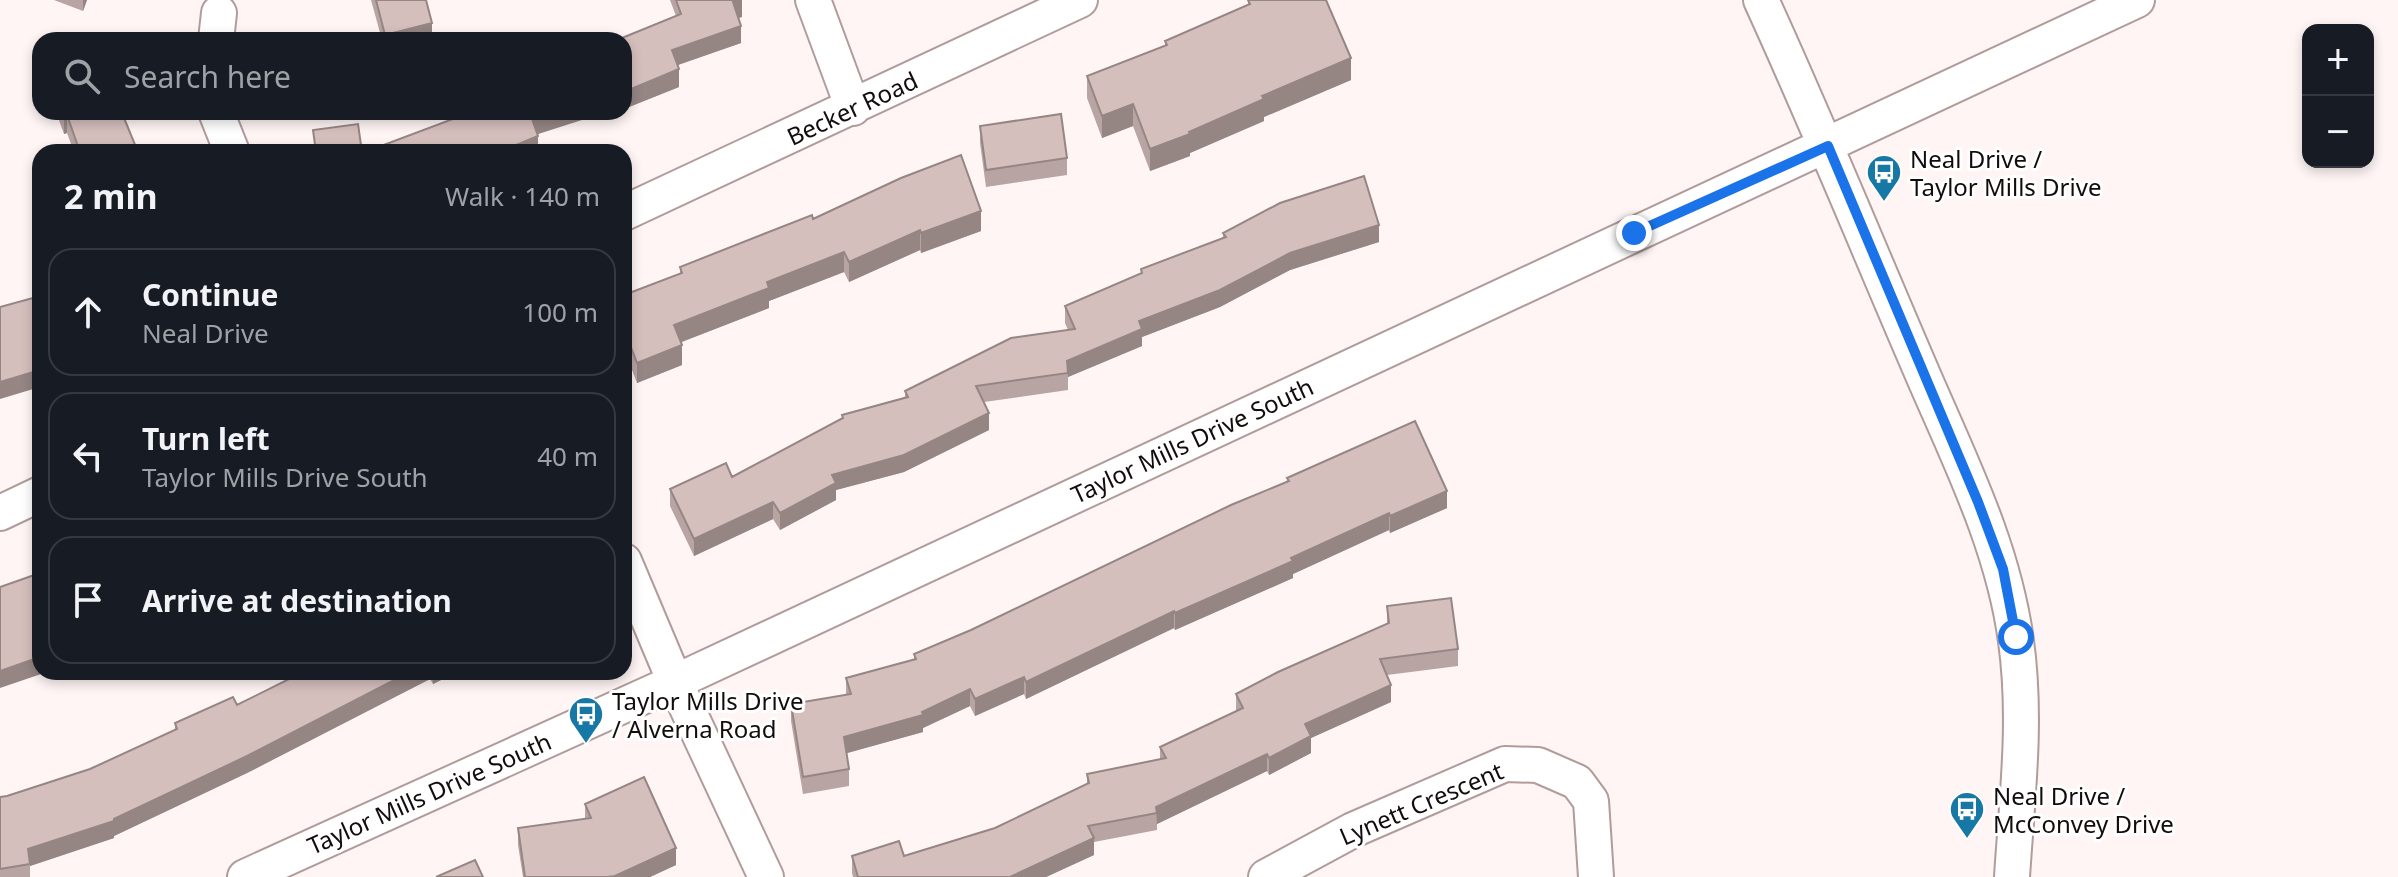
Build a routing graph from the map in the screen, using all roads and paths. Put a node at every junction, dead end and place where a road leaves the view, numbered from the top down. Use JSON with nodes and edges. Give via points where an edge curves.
{"nodes":[{"id":1,"x":813,"y":0,"type":"edge"},
{"id":2,"x":1080,"y":0,"type":"edge"},
{"id":3,"x":1761,"y":0,"type":"edge"},
{"id":4,"x":2137,"y":0,"type":"edge"},
{"id":5,"x":853,"y":108,"type":"junction"},
{"id":6,"x":219,"y":120,"type":"edge"},
{"id":7,"x":229,"y":144,"type":"edge"},
{"id":8,"x":1828,"y":146,"type":"junction"},
{"id":9,"x":632,"y":209,"type":"edge"},
{"id":10,"x":32,"y":498,"type":"edge"},
{"id":11,"x":0,"y":513,"type":"edge"},
{"id":12,"x":632,"y":580,"type":"edge"},
{"id":13,"x":675,"y":682,"type":"junction"},
{"id":14,"x":245,"y":877,"type":"edge"},
{"id":15,"x":766,"y":877,"type":"edge"},
{"id":16,"x":1266,"y":877,"type":"edge"},
{"id":17,"x":1596,"y":877,"type":"edge"},
{"id":18,"x":2012,"y":877,"type":"edge"}],
"edges":[{"from":1,"to":5,"type":"street"},
{"from":2,"to":5,"type":"street","name":"Becker Road"},
{"from":3,"to":8,"type":"street"},
{"from":4,"to":8,"type":"street","name":"Taylor Mills Drive South"},
{"from":5,"to":9,"type":"street","name":"Becker Road"},
{"from":6,"to":7,"type":"street"},
{"from":8,"to":13,"type":"street","name":"Taylor Mills Drive South"},
{"from":8,"to":18,"type":"street","via":[[2003,569],[2022,685]]},
{"from":10,"to":11,"type":"street"},
{"from":12,"to":13,"type":"street"},
{"from":13,"to":14,"type":"street","name":"Taylor Mills Drive South"},
{"from":13,"to":15,"type":"street"},
{"from":16,"to":17,"type":"street","name":"Lynett Crescent","via":[[1353,830],[1505,764],[1538,765],[1577,782],[1591,801]]}]}
